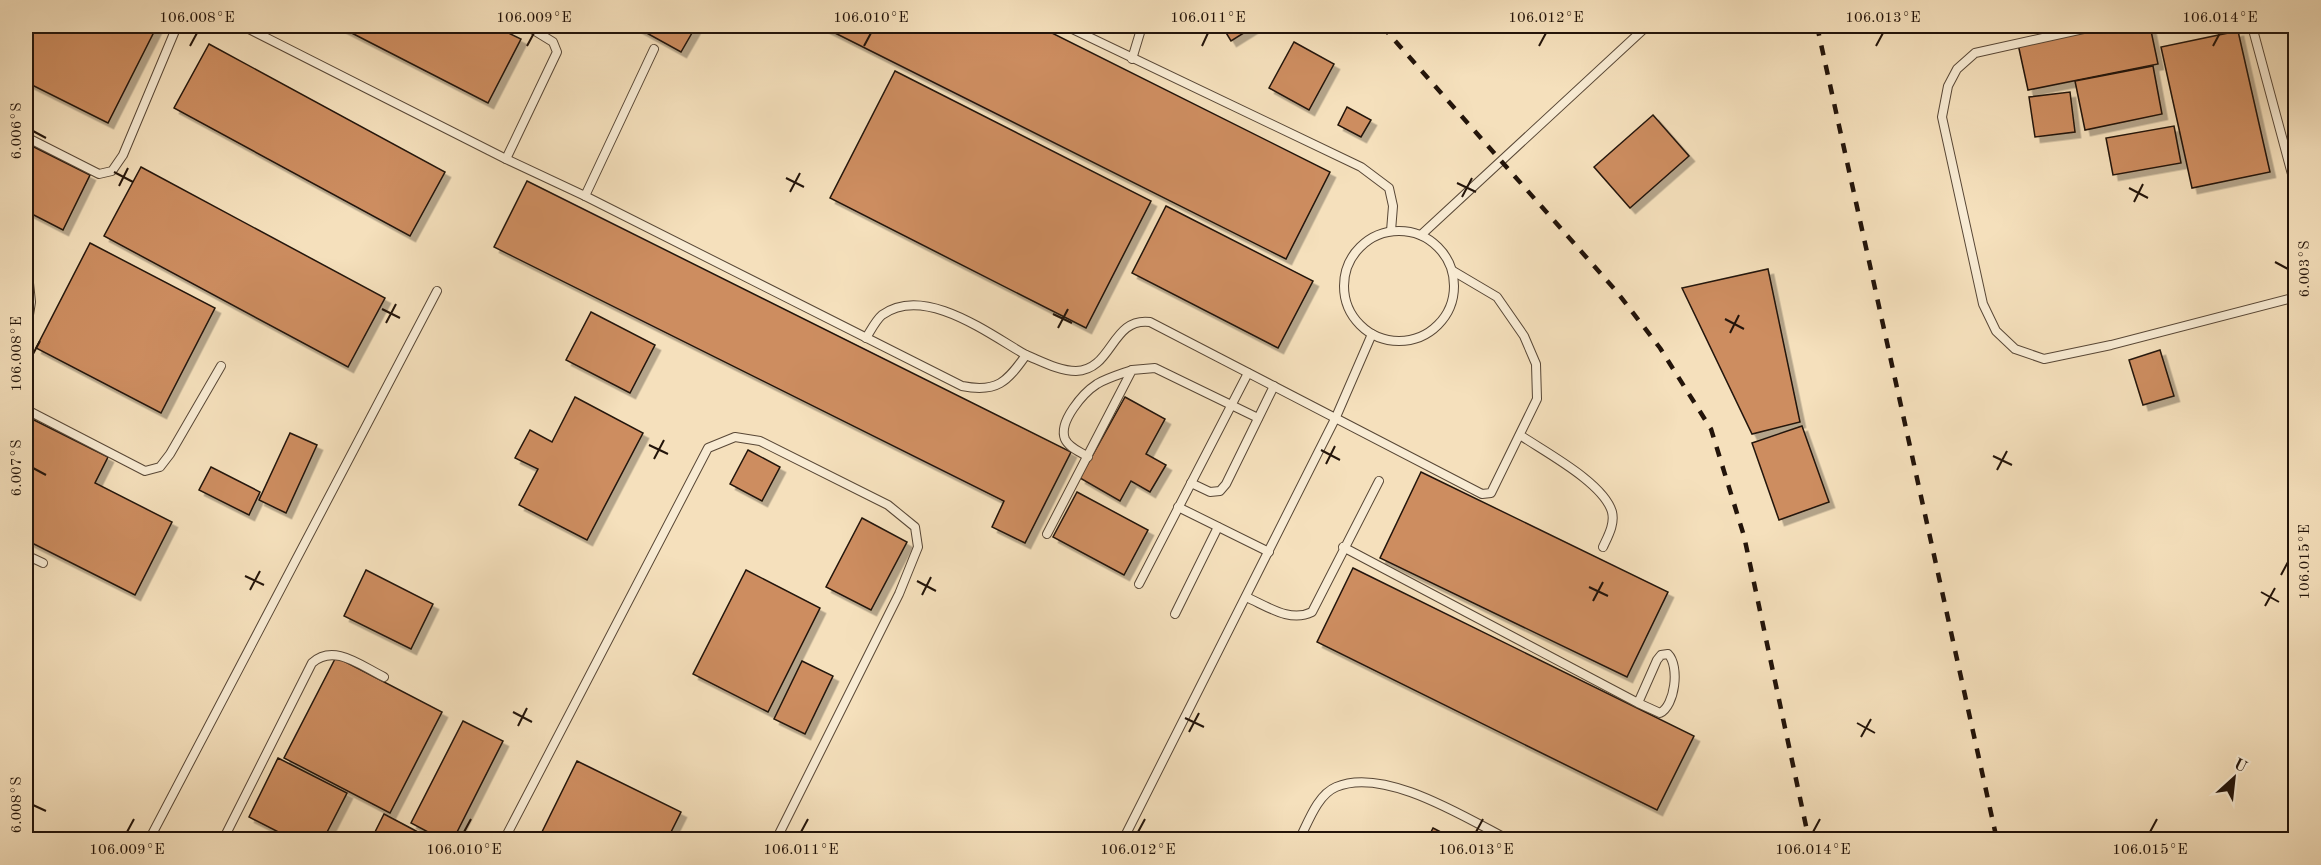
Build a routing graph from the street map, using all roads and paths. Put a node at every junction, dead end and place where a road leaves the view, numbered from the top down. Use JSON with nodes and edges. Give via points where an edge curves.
{"nodes":[{"id":1,"x":177,"y":26,"type":"edge"},
{"id":2,"x":243,"y":26,"type":"edge"},
{"id":3,"x":527,"y":26,"type":"edge"},
{"id":4,"x":1066,"y":26,"type":"edge"},
{"id":5,"x":1142,"y":26,"type":"edge"},
{"id":6,"x":1647,"y":26,"type":"edge"},
{"id":7,"x":2097,"y":26,"type":"edge"},
{"id":8,"x":2252,"y":26,"type":"edge"},
{"id":9,"x":654,"y":49,"type":"dead end"},
{"id":10,"x":1132,"y":59,"type":"junction"},
{"id":11,"x":26,"y":137,"type":"edge"},
{"id":12,"x":506,"y":159,"type":"junction"},
{"id":13,"x":2295,"y":189,"type":"edge"},
{"id":14,"x":585,"y":196,"type":"junction"},
{"id":15,"x":1390,"y":231,"type":"junction"},
{"id":16,"x":1421,"y":235,"type":"junction"},
{"id":17,"x":1453,"y":272,"type":"junction"},
{"id":18,"x":26,"y":280,"type":"edge"},
{"id":19,"x":437,"y":291,"type":"dead end"},
{"id":20,"x":2295,"y":297,"type":"edge"},
{"id":21,"x":26,"y":334,"type":"edge"},
{"id":22,"x":1372,"y":334,"type":"junction"},
{"id":23,"x":866,"y":338,"type":"junction"},
{"id":24,"x":1026,"y":355,"type":"junction"},
{"id":25,"x":221,"y":366,"type":"dead end"},
{"id":26,"x":1132,"y":370,"type":"junction"},
{"id":27,"x":1248,"y":373,"type":"junction"},
{"id":28,"x":1274,"y":386,"type":"junction"},
{"id":29,"x":1232,"y":405,"type":"junction"},
{"id":30,"x":26,"y":407,"type":"edge"},
{"id":31,"x":1336,"y":417,"type":"junction"},
{"id":32,"x":1258,"y":418,"type":"junction"},
{"id":33,"x":1520,"y":435,"type":"junction"},
{"id":34,"x":1088,"y":456,"type":"junction"},
{"id":35,"x":1378,"y":481,"type":"dead end"},
{"id":36,"x":1191,"y":483,"type":"junction"},
{"id":37,"x":1178,"y":507,"type":"junction"},
{"id":38,"x":1218,"y":527,"type":"junction"},
{"id":39,"x":1047,"y":534,"type":"dead end"},
{"id":40,"x":1343,"y":547,"type":"junction"},
{"id":41,"x":1603,"y":547,"type":"dead end"},
{"id":42,"x":1269,"y":552,"type":"junction"},
{"id":43,"x":26,"y":555,"type":"edge"},
{"id":44,"x":43,"y":563,"type":"dead end"},
{"id":45,"x":1138,"y":584,"type":"dead end"},
{"id":46,"x":1246,"y":597,"type":"junction"},
{"id":47,"x":1175,"y":614,"type":"dead end"},
{"id":48,"x":384,"y":678,"type":"dead end"},
{"id":49,"x":1638,"y":703,"type":"junction"},
{"id":50,"x":149,"y":840,"type":"edge"},
{"id":51,"x":224,"y":840,"type":"edge"},
{"id":52,"x":504,"y":840,"type":"edge"},
{"id":53,"x":776,"y":840,"type":"edge"},
{"id":54,"x":1123,"y":840,"type":"edge"},
{"id":55,"x":1299,"y":840,"type":"edge"},
{"id":56,"x":1509,"y":840,"type":"edge"}],
"edges":[{"from":1,"to":11,"type":"lane","via":[[123,155],[112,171],[99,174]]},
{"from":2,"to":12,"type":"lane"},
{"from":3,"to":12,"type":"lane","via":[[553,42],[557,52]]},
{"from":4,"to":10,"type":"lane"},
{"from":5,"to":10,"type":"lane"},
{"from":6,"to":16,"type":"lane"},
{"from":7,"to":20,"type":"lane","via":[[1975,52],[1957,69],[1948,86],[1942,117],[1983,304],[1996,331],[2015,348],[2044,359]]},
{"from":8,"to":13,"type":"lane"},
{"from":9,"to":14,"type":"lane"},
{"from":10,"to":15,"type":"lane","via":[[1361,168],[1389,188],[1393,206]]},
{"from":12,"to":14,"type":"lane"},
{"from":14,"to":23,"type":"lane"},
{"from":15,"to":16,"type":"lane"},
{"from":15,"to":22,"type":"lane","via":[[1360,246],[1344,276],[1349,310]]},
{"from":16,"to":17,"type":"lane","via":[[1437,246]]},
{"from":17,"to":22,"type":"lane","via":[[1455,290],[1450,308],[1441,323],[1426,335],[1390,340]]},
{"from":17,"to":33,"type":"lane","via":[[1497,297],[1532,354],[1537,399]]},
{"from":18,"to":21,"type":"lane","via":[[31,302]]},
{"from":19,"to":50,"type":"lane"},
{"from":22,"to":31,"type":"lane"},
{"from":23,"to":24,"type":"lane","via":[[962,386],[981,390],[993,388],[1012,375]]},
{"from":23,"to":24,"type":"lane","via":[[880,316],[894,308],[920,303],[939,308]]},
{"from":24,"to":27,"type":"lane","via":[[1077,371],[1094,364],[1128,324],[1139,321],[1156,325]]},
{"from":25,"to":30,"type":"lane","via":[[171,454],[160,467],[146,471]]},
{"from":26,"to":29,"type":"lane","via":[[1155,368]]},
{"from":26,"to":34,"type":"lane"},
{"from":26,"to":34,"type":"lane","via":[[1098,383],[1076,402],[1064,438]]},
{"from":27,"to":28,"type":"lane"},
{"from":27,"to":29,"type":"lane"},
{"from":28,"to":31,"type":"lane"},
{"from":28,"to":32,"type":"lane"},
{"from":29,"to":32,"type":"lane"},
{"from":29,"to":36,"type":"lane"},
{"from":31,"to":33,"type":"lane","via":[[1482,494],[1497,487]]},
{"from":31,"to":42,"type":"lane"},
{"from":32,"to":36,"type":"lane","via":[[1220,491],[1210,492]]},
{"from":33,"to":41,"type":"lane","via":[[1578,474],[1608,501],[1613,514]]},
{"from":34,"to":39,"type":"lane"},
{"from":35,"to":40,"type":"lane"},
{"from":36,"to":37,"type":"lane"},
{"from":37,"to":38,"type":"lane"},
{"from":37,"to":45,"type":"lane"},
{"from":38,"to":42,"type":"lane"},
{"from":38,"to":47,"type":"lane"},
{"from":40,"to":46,"type":"lane","via":[[1311,612],[1301,617],[1284,614]]},
{"from":40,"to":49,"type":"lane"},
{"from":42,"to":46,"type":"lane"},
{"from":43,"to":44,"type":"lane"},
{"from":46,"to":54,"type":"lane"},
{"from":48,"to":51,"type":"lane","via":[[332,653],[321,655],[312,663]]},
{"from":49,"to":49,"type":"lane","via":[[1660,713],[1665,711],[1676,669],[1668,654],[1657,660]]},
{"from":52,"to":53,"type":"lane","via":[[708,448],[735,437],[760,441],[888,505],[915,527],[918,547],[899,594]]},
{"from":55,"to":56,"type":"lane","via":[[1323,797],[1336,787],[1371,782],[1410,791]]}]}
